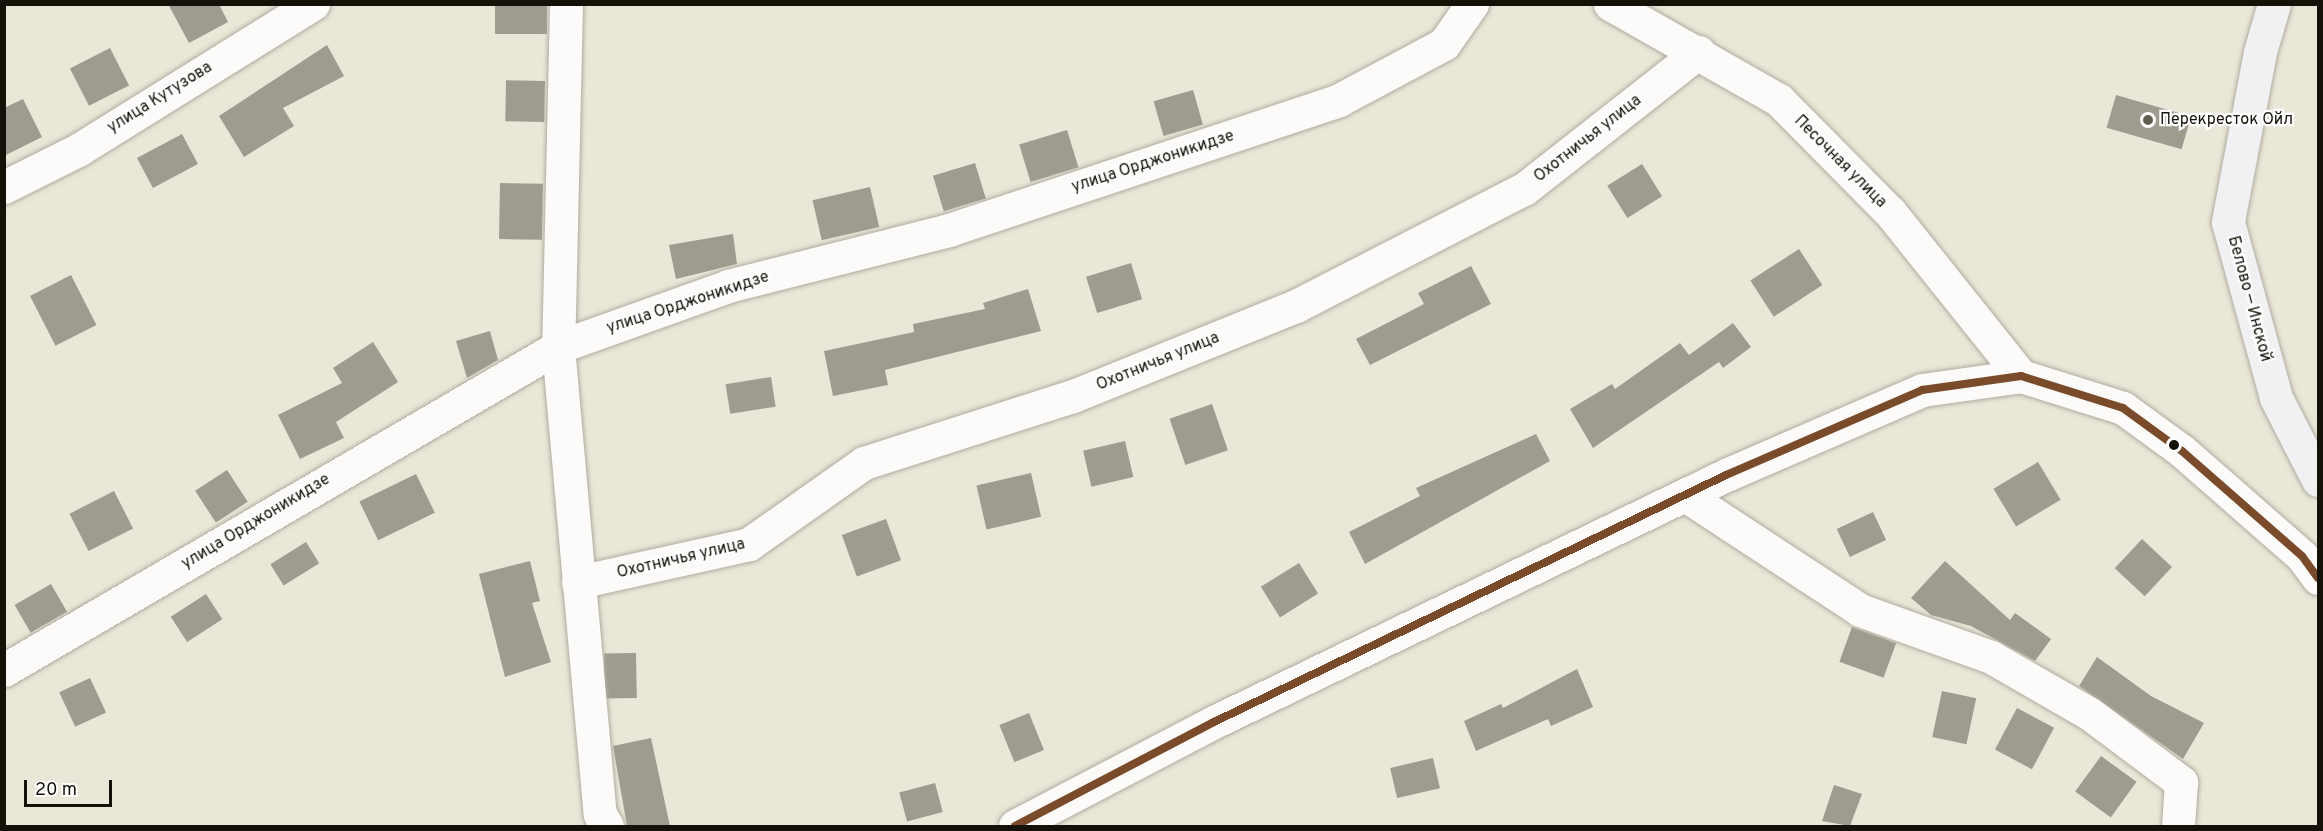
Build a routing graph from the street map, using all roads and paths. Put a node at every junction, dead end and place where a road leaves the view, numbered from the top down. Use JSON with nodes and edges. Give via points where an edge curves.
{"nodes":[{"id":1,"x":313,"y":4,"type":"edge"},
{"id":2,"x":566,"y":4,"type":"edge"},
{"id":3,"x":1472,"y":4,"type":"edge"},
{"id":4,"x":1610,"y":4,"type":"edge"},
{"id":5,"x":2274,"y":4,"type":"edge"},
{"id":6,"x":1699,"y":51,"type":"junction"},
{"id":7,"x":4,"y":187,"type":"edge"},
{"id":8,"x":558,"y":347,"type":"junction"},
{"id":9,"x":2021,"y":376,"type":"junction"},
{"id":10,"x":2319,"y":480,"type":"edge"},
{"id":11,"x":1685,"y":495,"type":"junction"},
{"id":12,"x":2319,"y":578,"type":"edge"},
{"id":13,"x":578,"y":582,"type":"junction"},
{"id":14,"x":4,"y":670,"type":"edge"},
{"id":15,"x":597,"y":822,"type":"edge"},
{"id":16,"x":1015,"y":826,"type":"edge"},
{"id":17,"x":2178,"y":826,"type":"edge"}],
"edges":[{"from":1,"to":7,"type":"street","name":"улица Кутузова","via":[[78,150]]},
{"from":2,"to":8,"type":"street"},
{"from":3,"to":8,"type":"street","name":"улица Орджоникидзе","via":[[1444,44],[1339,100],[949,230],[728,286]]},
{"from":4,"to":6,"type":"street","name":"Песочная улица"},
{"from":5,"to":10,"type":"main road","name":"Белово — Инской","via":[[2260,52],[2228,222],[2276,398]]},
{"from":6,"to":9,"type":"street","name":"Песочная улица","via":[[1779,100],[1890,212]]},
{"from":6,"to":13,"type":"street","name":"Охотничья улица","via":[[1524,189],[1296,306],[1073,396],[864,463],[749,544]]},
{"from":8,"to":13,"type":"street"},
{"from":8,"to":14,"type":"street","name":"улица Орджоникидзе"},
{"from":9,"to":11,"type":"street","via":[[1922,390]]},
{"from":9,"to":12,"type":"street","via":[[2123,408],[2208,473],[2302,556]]},
{"from":11,"to":16,"type":"street","via":[[1214,722]]},
{"from":11,"to":17,"type":"street","via":[[1860,610],[1991,657],[2090,714],[2181,782]]},
{"from":13,"to":15,"type":"street"}]}
